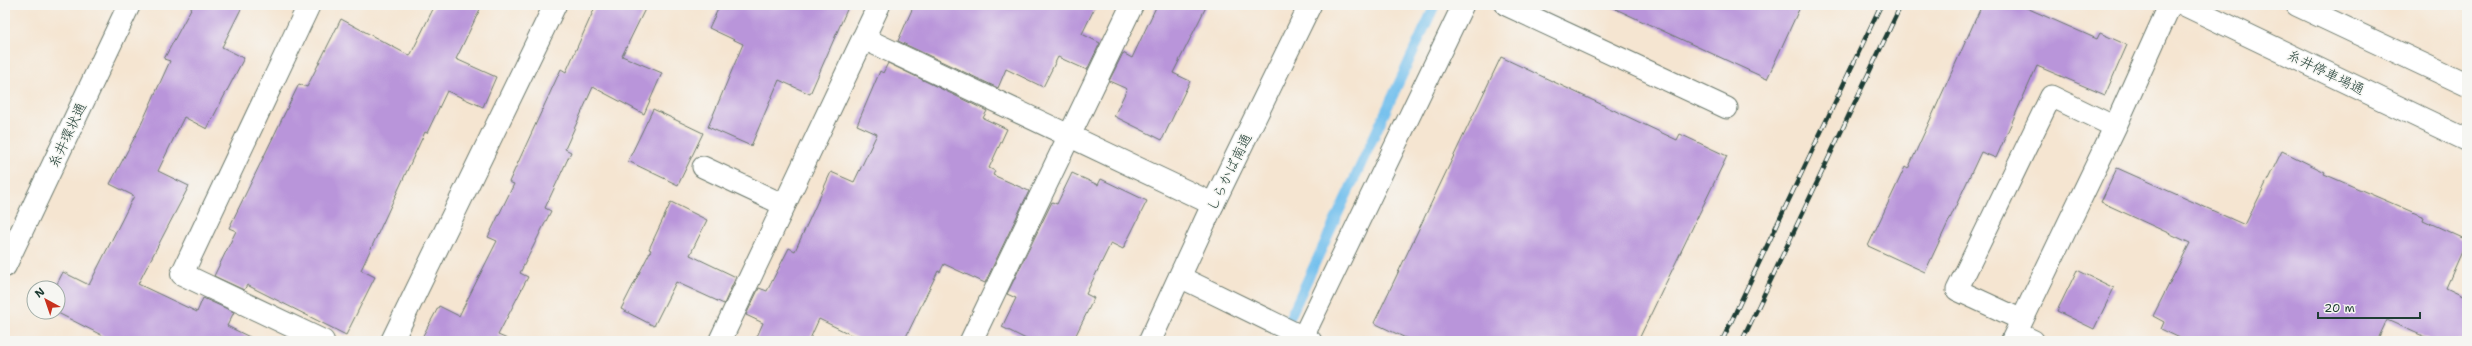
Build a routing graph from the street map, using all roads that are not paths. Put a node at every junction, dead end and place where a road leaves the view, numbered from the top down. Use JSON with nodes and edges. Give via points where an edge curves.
{"nodes":[{"id":1,"x":129,"y":5,"type":"edge"},
{"id":2,"x":309,"y":5,"type":"edge"},
{"id":3,"x":555,"y":5,"type":"edge"},
{"id":4,"x":879,"y":5,"type":"edge"},
{"id":5,"x":1132,"y":5,"type":"edge"},
{"id":6,"x":1310,"y":5,"type":"edge"},
{"id":7,"x":1463,"y":5,"type":"edge"},
{"id":8,"x":1506,"y":5,"type":"edge"},
{"id":9,"x":2170,"y":5,"type":"edge"},
{"id":10,"x":2185,"y":5,"type":"edge"},
{"id":11,"x":2297,"y":5,"type":"edge"},
{"id":12,"x":863,"y":38,"type":"junction"},
{"id":13,"x":2467,"y":85,"type":"edge"},
{"id":14,"x":1727,"y":108,"type":"dead end"},
{"id":15,"x":2115,"y":127,"type":"junction"},
{"id":16,"x":1071,"y":135,"type":"junction"},
{"id":17,"x":2467,"y":140,"type":"edge"},
{"id":18,"x":703,"y":167,"type":"dead end"},
{"id":19,"x":1213,"y":204,"type":"junction"},
{"id":20,"x":784,"y":205,"type":"junction"},
{"id":21,"x":6,"y":263,"type":"edge"},
{"id":22,"x":1180,"y":277,"type":"junction"},
{"id":23,"x":2021,"y":334,"type":"edge"},
{"id":24,"x":1307,"y":339,"type":"edge"},
{"id":25,"x":323,"y":341,"type":"edge"},
{"id":26,"x":392,"y":341,"type":"edge"},
{"id":27,"x":720,"y":341,"type":"edge"},
{"id":28,"x":971,"y":341,"type":"edge"},
{"id":29,"x":1150,"y":341,"type":"edge"}],
"edges":[{"from":1,"to":21,"type":"street","name":"糸井環状通"},
{"from":2,"to":25,"type":"street","via":[[182,274]]},
{"from":3,"to":26,"type":"street"},
{"from":4,"to":12,"type":"street"},
{"from":5,"to":16,"type":"street"},
{"from":6,"to":19,"type":"street","name":"しらかば南通"},
{"from":7,"to":24,"type":"lane"},
{"from":8,"to":14,"type":"lane"},
{"from":9,"to":15,"type":"street"},
{"from":10,"to":17,"type":"street","name":"糸井停車場通"},
{"from":11,"to":13,"type":"street"},
{"from":12,"to":16,"type":"street"},
{"from":12,"to":20,"type":"street"},
{"from":15,"to":23,"type":"street"},
{"from":15,"to":23,"type":"lane","via":[[2051,96],[1957,290]]},
{"from":16,"to":19,"type":"street"},
{"from":16,"to":28,"type":"street"},
{"from":18,"to":20,"type":"lane"},
{"from":19,"to":22,"type":"street","name":"しらかば南通"},
{"from":20,"to":27,"type":"street"},
{"from":22,"to":24,"type":"lane"},
{"from":22,"to":29,"type":"street","name":"しらかば南通"}]}
